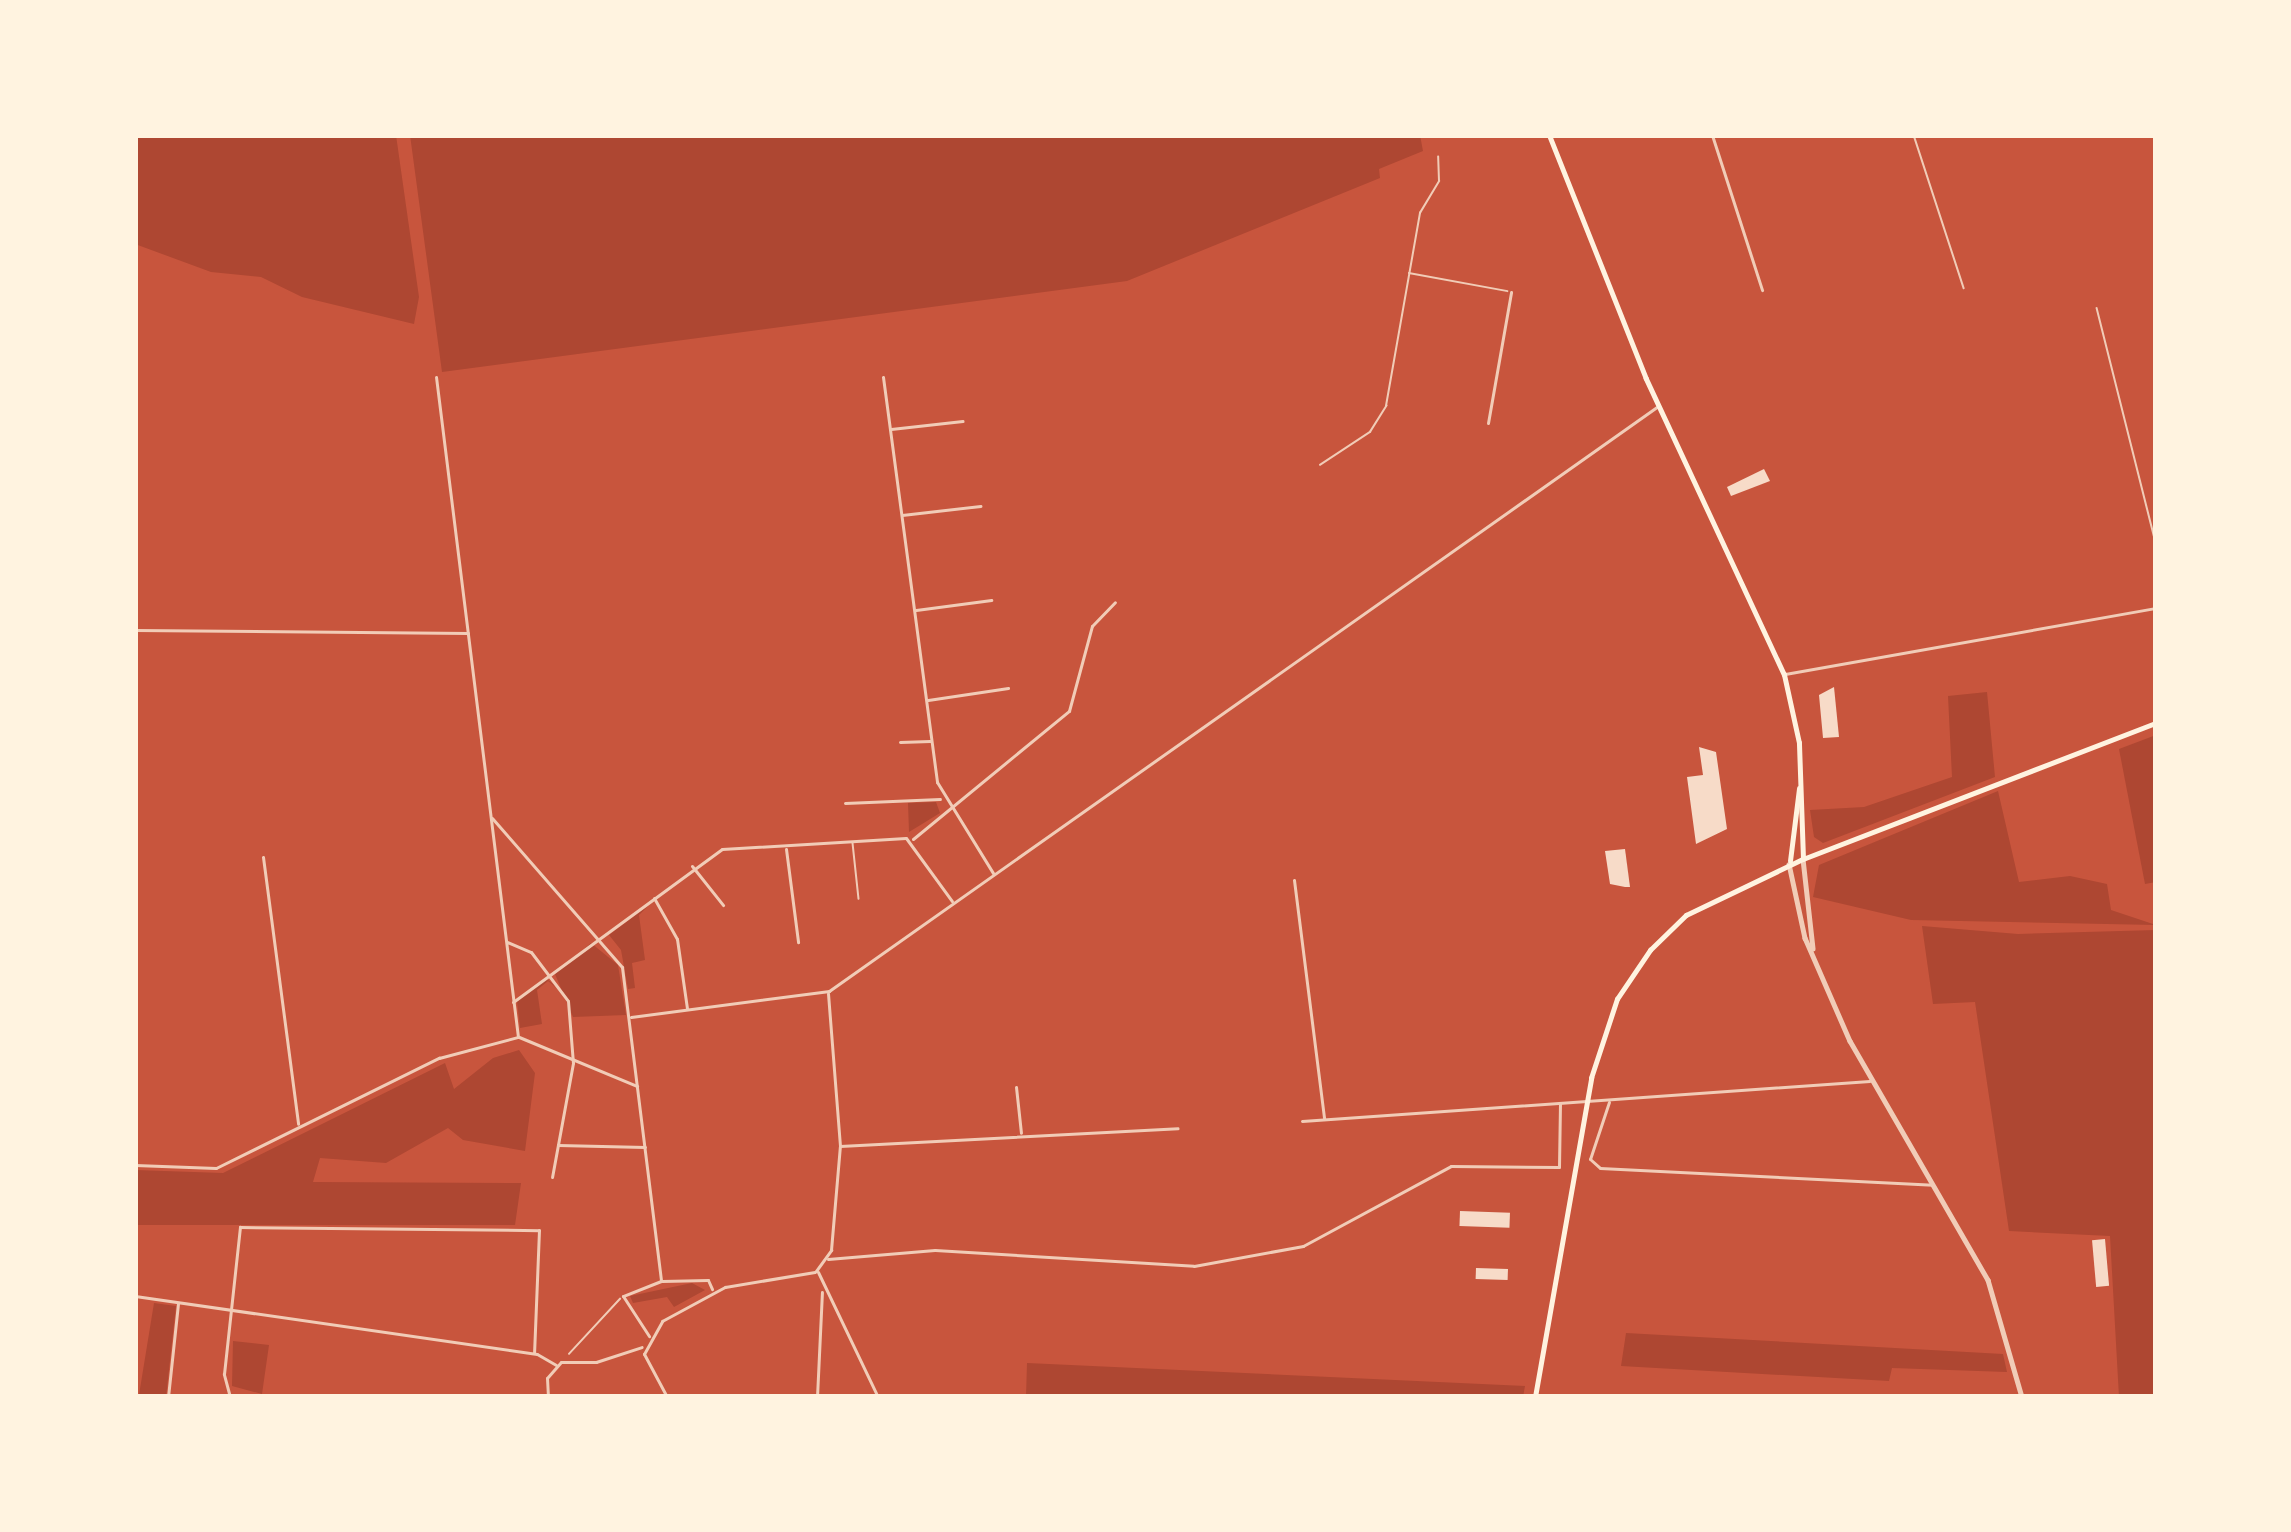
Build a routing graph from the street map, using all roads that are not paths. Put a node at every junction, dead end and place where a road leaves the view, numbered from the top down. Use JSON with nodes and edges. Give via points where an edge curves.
{"nodes":[{"id":1,"x":1549,"y":135,"type":"edge"},
{"id":2,"x":1712,"y":135,"type":"edge"},
{"id":3,"x":1914,"y":135,"type":"edge"},
{"id":4,"x":1438,"y":157,"type":"dead end"},
{"id":5,"x":1409,"y":273,"type":"junction"},
{"id":6,"x":1964,"y":288,"type":"dead end"},
{"id":7,"x":1762,"y":290,"type":"dead end"},
{"id":8,"x":1511,"y":292,"type":"junction"},
{"id":9,"x":1522,"y":294,"type":"dead end"},
{"id":10,"x":2097,"y":308,"type":"dead end"},
{"id":11,"x":436,"y":377,"type":"dead end"},
{"id":12,"x":883,"y":377,"type":"dead end"},
{"id":13,"x":1658,"y":406,"type":"junction"},
{"id":14,"x":963,"y":421,"type":"dead end"},
{"id":15,"x":1488,"y":423,"type":"dead end"},
{"id":16,"x":889,"y":429,"type":"junction"},
{"id":17,"x":1320,"y":465,"type":"dead end"},
{"id":18,"x":980,"y":506,"type":"dead end"},
{"id":19,"x":900,"y":515,"type":"junction"},
{"id":20,"x":2156,"y":542,"type":"edge"},
{"id":21,"x":991,"y":600,"type":"dead end"},
{"id":22,"x":1115,"y":602,"type":"dead end"},
{"id":23,"x":2156,"y":608,"type":"edge"},
{"id":24,"x":914,"y":610,"type":"junction"},
{"id":25,"x":135,"y":630,"type":"edge"},
{"id":26,"x":468,"y":633,"type":"junction"},
{"id":27,"x":1784,"y":675,"type":"junction"},
{"id":28,"x":1009,"y":688,"type":"dead end"},
{"id":29,"x":926,"y":701,"type":"junction"},
{"id":30,"x":2156,"y":723,"type":"edge"},
{"id":31,"x":932,"y":741,"type":"junction"},
{"id":32,"x":900,"y":742,"type":"dead end"},
{"id":33,"x":1801,"y":784,"type":"junction"},
{"id":34,"x":942,"y":799,"type":"junction"},
{"id":35,"x":845,"y":803,"type":"dead end"},
{"id":36,"x":951,"y":812,"type":"junction"},
{"id":37,"x":490,"y":817,"type":"junction"},
{"id":38,"x":911,"y":840,"type":"junction"},
{"id":39,"x":853,"y":842,"type":"junction"},
{"id":40,"x":786,"y":848,"type":"junction"},
{"id":41,"x":263,"y":857,"type":"dead end"},
{"id":42,"x":1803,"y":859,"type":"junction"},
{"id":43,"x":1789,"y":864,"type":"junction"},
{"id":44,"x":692,"y":866,"type":"junction"},
{"id":45,"x":994,"y":874,"type":"junction"},
{"id":46,"x":1294,"y":880,"type":"dead end"},
{"id":47,"x":652,"y":896,"type":"junction"},
{"id":48,"x":859,"y":899,"type":"dead end"},
{"id":49,"x":953,"y":902,"type":"junction"},
{"id":50,"x":723,"y":905,"type":"dead end"},
{"id":51,"x":598,"y":936,"type":"junction"},
{"id":52,"x":507,"y":942,"type":"junction"},
{"id":53,"x":798,"y":942,"type":"dead end"},
{"id":54,"x":1815,"y":960,"type":"junction"},
{"id":55,"x":549,"y":972,"type":"junction"},
{"id":56,"x":829,"y":992,"type":"junction"},
{"id":57,"x":513,"y":1002,"type":"junction"},
{"id":58,"x":688,"y":1010,"type":"junction"},
{"id":59,"x":629,"y":1018,"type":"junction"},
{"id":60,"x":518,"y":1037,"type":"junction"},
{"id":61,"x":573,"y":1063,"type":"junction"},
{"id":62,"x":1870,"y":1081,"type":"junction"},
{"id":63,"x":638,"y":1086,"type":"junction"},
{"id":64,"x":1016,"y":1087,"type":"dead end"},
{"id":65,"x":1609,"y":1100,"type":"junction"},
{"id":66,"x":1587,"y":1101,"type":"junction"},
{"id":67,"x":1560,"y":1104,"type":"junction"},
{"id":68,"x":1324,"y":1120,"type":"junction"},
{"id":69,"x":1302,"y":1121,"type":"dead end"},
{"id":70,"x":298,"y":1125,"type":"junction"},
{"id":71,"x":1178,"y":1127,"type":"dead end"},
{"id":72,"x":1021,"y":1134,"type":"junction"},
{"id":73,"x":558,"y":1145,"type":"junction"},
{"id":74,"x":840,"y":1146,"type":"junction"},
{"id":75,"x":646,"y":1147,"type":"junction"},
{"id":76,"x":135,"y":1166,"type":"edge"},
{"id":77,"x":552,"y":1177,"type":"dead end"},
{"id":78,"x":1933,"y":1185,"type":"junction"},
{"id":79,"x":828,"y":1258,"type":"junction"},
{"id":80,"x":817,"y":1271,"type":"junction"},
{"id":81,"x":661,"y":1281,"type":"junction"},
{"id":82,"x":822,"y":1290,"type":"junction"},
{"id":83,"x":713,"y":1292,"type":"junction"},
{"id":84,"x":135,"y":1296,"type":"edge"},
{"id":85,"x":622,"y":1296,"type":"junction"},
{"id":86,"x":178,"y":1302,"type":"junction"},
{"id":87,"x":232,"y":1310,"type":"junction"},
{"id":88,"x":649,"y":1336,"type":"junction"},
{"id":89,"x":644,"y":1348,"type":"junction"},
{"id":90,"x":535,"y":1353,"type":"junction"},
{"id":91,"x":569,"y":1354,"type":"dead end"},
{"id":92,"x":556,"y":1365,"type":"junction"},
{"id":93,"x":169,"y":1397,"type":"edge"},
{"id":94,"x":230,"y":1397,"type":"edge"},
{"id":95,"x":548,"y":1397,"type":"edge"},
{"id":96,"x":667,"y":1397,"type":"edge"},
{"id":97,"x":817,"y":1397,"type":"edge"},
{"id":98,"x":878,"y":1397,"type":"edge"},
{"id":99,"x":1534,"y":1397,"type":"edge"},
{"id":100,"x":2022,"y":1397,"type":"edge"}],
"edges":[{"from":1,"to":13,"type":"main road"},
{"from":2,"to":7,"type":"street"},
{"from":3,"to":6,"type":"lane"},
{"from":4,"to":5,"type":"lane","via":[[1439,181],[1420,213]]},
{"from":5,"to":8,"type":"lane"},
{"from":5,"to":17,"type":"lane","via":[[1386,406],[1370,432]]},
{"from":8,"to":9,"type":"lane"},
{"from":8,"to":15,"type":"street"},
{"from":10,"to":20,"type":"lane"},
{"from":11,"to":26,"type":"street"},
{"from":12,"to":16,"type":"street"},
{"from":13,"to":27,"type":"main road"},
{"from":13,"to":45,"type":"street"},
{"from":14,"to":16,"type":"street"},
{"from":16,"to":19,"type":"street"},
{"from":18,"to":19,"type":"street"},
{"from":19,"to":24,"type":"street"},
{"from":21,"to":24,"type":"street"},
{"from":22,"to":36,"type":"street","via":[[1092,626],[1069,711]]},
{"from":23,"to":27,"type":"street"},
{"from":24,"to":29,"type":"street"},
{"from":25,"to":26,"type":"street"},
{"from":26,"to":37,"type":"street"},
{"from":27,"to":33,"type":"main road"},
{"from":28,"to":29,"type":"street"},
{"from":29,"to":31,"type":"street"},
{"from":30,"to":42,"type":"main road"},
{"from":31,"to":32,"type":"street"},
{"from":31,"to":34,"type":"street"},
{"from":33,"to":42,"type":"main road"},
{"from":33,"to":43,"type":"main road"},
{"from":34,"to":35,"type":"street"},
{"from":34,"to":36,"type":"street"},
{"from":36,"to":38,"type":"street"},
{"from":36,"to":45,"type":"street"},
{"from":37,"to":51,"type":"street"},
{"from":37,"to":52,"type":"street"},
{"from":38,"to":39,"type":"street"},
{"from":38,"to":49,"type":"street"},
{"from":39,"to":40,"type":"street"},
{"from":39,"to":48,"type":"lane"},
{"from":40,"to":44,"type":"street","via":[[722,849]]},
{"from":40,"to":53,"type":"street"},
{"from":41,"to":70,"type":"street"},
{"from":42,"to":43,"type":"main road"},
{"from":42,"to":54,"type":"street"},
{"from":43,"to":54,"type":"street"},
{"from":43,"to":66,"type":"main road","via":[[1703,904],[1650,950],[1607,1019]]},
{"from":44,"to":47,"type":"street"},
{"from":44,"to":50,"type":"street"},
{"from":45,"to":49,"type":"street"},
{"from":46,"to":68,"type":"street"},
{"from":47,"to":51,"type":"street"},
{"from":47,"to":58,"type":"street","via":[[676,938]]},
{"from":49,"to":56,"type":"street"},
{"from":51,"to":55,"type":"street"},
{"from":51,"to":59,"type":"street","via":[[620,962]]},
{"from":52,"to":55,"type":"street"},
{"from":52,"to":57,"type":"street"},
{"from":54,"to":62,"type":"street"},
{"from":55,"to":57,"type":"street"},
{"from":55,"to":61,"type":"street","via":[[566,994]]},
{"from":56,"to":58,"type":"street"},
{"from":56,"to":74,"type":"street"},
{"from":57,"to":60,"type":"street"},
{"from":58,"to":59,"type":"street"},
{"from":59,"to":63,"type":"street"},
{"from":60,"to":61,"type":"street"},
{"from":60,"to":70,"type":"street","via":[[439,1058]]},
{"from":61,"to":63,"type":"street"},
{"from":61,"to":73,"type":"street"},
{"from":62,"to":65,"type":"street"},
{"from":62,"to":78,"type":"street"},
{"from":63,"to":75,"type":"street"},
{"from":64,"to":72,"type":"street"},
{"from":65,"to":66,"type":"street"},
{"from":65,"to":78,"type":"street","via":[[1594,1166]]},
{"from":66,"to":67,"type":"street"},
{"from":66,"to":99,"type":"main road"},
{"from":67,"to":68,"type":"street"},
{"from":67,"to":79,"type":"street","via":[[1559,1167],[1450,1166],[1303,1246],[1185,1266],[951,1251]]},
{"from":68,"to":69,"type":"street"},
{"from":70,"to":76,"type":"street","via":[[216,1168]]},
{"from":71,"to":72,"type":"street"},
{"from":72,"to":74,"type":"street"},
{"from":73,"to":75,"type":"street"},
{"from":73,"to":77,"type":"street"},
{"from":74,"to":79,"type":"street"},
{"from":75,"to":81,"type":"street"},
{"from":78,"to":100,"type":"street","via":[[1992,1288]]},
{"from":79,"to":80,"type":"street"},
{"from":80,"to":82,"type":"street"},
{"from":80,"to":83,"type":"street"},
{"from":81,"to":83,"type":"street","via":[[708,1280]]},
{"from":81,"to":85,"type":"street"},
{"from":82,"to":97,"type":"street"},
{"from":82,"to":98,"type":"street"},
{"from":83,"to":88,"type":"street"},
{"from":84,"to":86,"type":"street"},
{"from":85,"to":88,"type":"street"},
{"from":85,"to":91,"type":"lane"},
{"from":86,"to":87,"type":"street"},
{"from":86,"to":93,"type":"street"},
{"from":87,"to":90,"type":"street"},
{"from":87,"to":90,"type":"street","via":[[240,1227],[543,1233],[531,1314]]},
{"from":87,"to":94,"type":"street","via":[[224,1374]]},
{"from":88,"to":89,"type":"street"},
{"from":89,"to":92,"type":"street"},
{"from":89,"to":96,"type":"street"},
{"from":90,"to":92,"type":"street"},
{"from":92,"to":95,"type":"street"}]}
